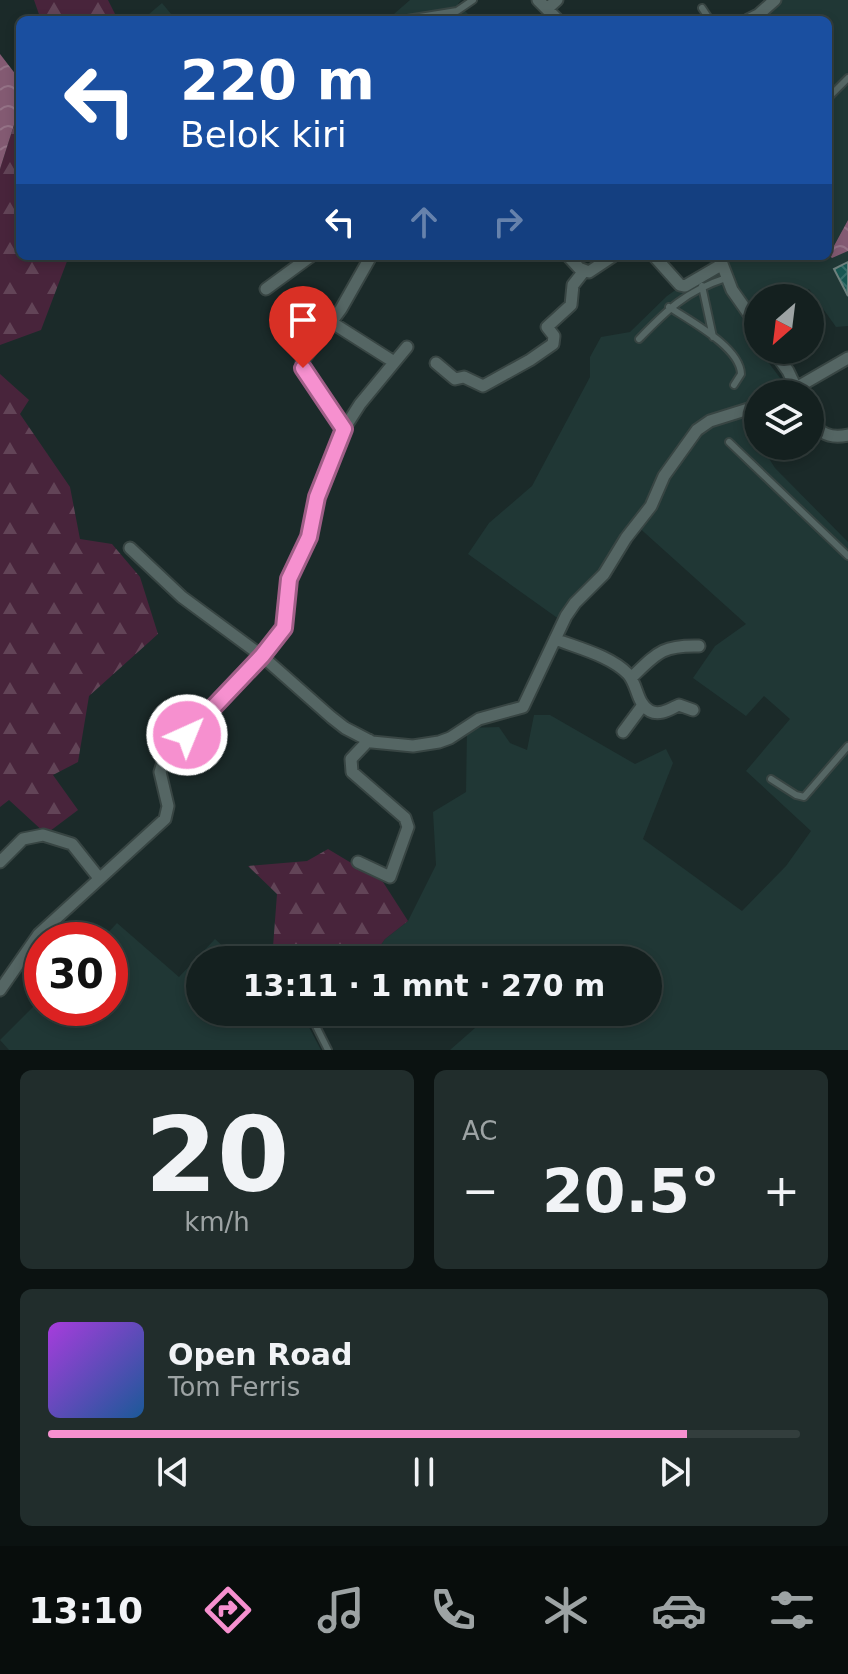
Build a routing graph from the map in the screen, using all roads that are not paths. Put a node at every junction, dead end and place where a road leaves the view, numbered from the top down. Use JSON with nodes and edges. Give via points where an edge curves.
{"nodes":[{"id":1,"x":473,"y":0,"type":"edge"},
{"id":2,"x":538,"y":0,"type":"edge"},
{"id":3,"x":557,"y":0,"type":"edge"},
{"id":4,"x":775,"y":0,"type":"edge"},
{"id":5,"x":702,"y":8,"type":"dead end"},
{"id":6,"x":547,"y":9,"type":"junction"},
{"id":7,"x":426,"y":16,"type":"edge"},
{"id":8,"x":554,"y":16,"type":"edge"},
{"id":9,"x":707,"y":16,"type":"edge"},
{"id":10,"x":756,"y":16,"type":"edge"},
{"id":11,"x":848,"y":78,"type":"edge"},
{"id":12,"x":832,"y":94,"type":"edge"},
{"id":13,"x":306,"y":260,"type":"edge"},
{"id":14,"x":368,"y":260,"type":"edge"},
{"id":15,"x":572,"y":260,"type":"edge"},
{"id":16,"x":608,"y":260,"type":"edge"},
{"id":17,"x":658,"y":260,"type":"edge"},
{"id":18,"x":720,"y":260,"type":"edge"},
{"id":19,"x":584,"y":271,"type":"junction"},
{"id":20,"x":726,"y":278,"type":"junction"},
{"id":21,"x":702,"y":286,"type":"junction"},
{"id":22,"x":266,"y":289,"type":"dead end"},
{"id":23,"x":744,"y":306,"type":"edge"},
{"id":24,"x":669,"y":307,"type":"junction"},
{"id":25,"x":331,"y":322,"type":"junction"},
{"id":26,"x":713,"y":337,"type":"junction"},
{"id":27,"x":639,"y":339,"type":"dead end"},
{"id":28,"x":407,"y":347,"type":"dead end"},
{"id":29,"x":848,"y":358,"type":"edge"},
{"id":30,"x":394,"y":362,"type":"junction"},
{"id":31,"x":436,"y":363,"type":"dead end"},
{"id":32,"x":815,"y":380,"type":"edge"},
{"id":33,"x":734,"y":385,"type":"dead end"},
{"id":34,"x":744,"y":410,"type":"edge"},
{"id":35,"x":344,"y":429,"type":"junction"},
{"id":36,"x":824,"y":434,"type":"edge"},
{"id":37,"x":848,"y":435,"type":"edge"},
{"id":38,"x":729,"y":442,"type":"dead end"},
{"id":39,"x":130,"y":548,"type":"dead end"},
{"id":40,"x":848,"y":556,"type":"edge"},
{"id":41,"x":555,"y":639,"type":"junction"},
{"id":42,"x":699,"y":646,"type":"dead end"},
{"id":43,"x":262,"y":656,"type":"junction"},
{"id":44,"x":631,"y":678,"type":"junction"},
{"id":45,"x":643,"y":705,"type":"junction"},
{"id":46,"x":693,"y":710,"type":"dead end"},
{"id":47,"x":623,"y":732,"type":"dead end"},
{"id":48,"x":369,"y":740,"type":"junction"},
{"id":49,"x":848,"y":746,"type":"edge"},
{"id":50,"x":771,"y":779,"type":"dead end"},
{"id":51,"x":0,"y":862,"type":"edge"},
{"id":52,"x":358,"y":862,"type":"dead end"},
{"id":53,"x":99,"y":878,"type":"junction"},
{"id":54,"x":0,"y":990,"type":"edge"},
{"id":55,"x":316,"y":1026,"type":"edge"},
{"id":56,"x":328,"y":1050,"type":"edge"}],
"edges":[{"from":1,"to":7,"type":"lane","via":[[457,11]]},
{"from":2,"to":6,"type":"street"},
{"from":3,"to":6,"type":"street"},
{"from":4,"to":10,"type":"street"},
{"from":5,"to":9,"type":"lane"},
{"from":6,"to":8,"type":"street"},
{"from":11,"to":12,"type":"lane"},
{"from":13,"to":22,"type":"street"},
{"from":14,"to":25,"type":"street"},
{"from":15,"to":19,"type":"street"},
{"from":16,"to":19,"type":"street"},
{"from":17,"to":18,"type":"street","via":[[685,286]]},
{"from":18,"to":20,"type":"street"},
{"from":19,"to":31,"type":"street","via":[[573,285],[571,305],[547,327],[553,344],[530,360],[483,386],[464,377],[455,379]]},
{"from":20,"to":21,"type":"lane"},
{"from":20,"to":23,"type":"street"},
{"from":21,"to":24,"type":"lane"},
{"from":21,"to":26,"type":"lane"},
{"from":24,"to":26,"type":"lane"},
{"from":24,"to":27,"type":"lane"},
{"from":25,"to":30,"type":"street"},
{"from":25,"to":35,"type":"street","via":[[302,362]]},
{"from":26,"to":33,"type":"lane","via":[[740,364]]},
{"from":28,"to":30,"type":"street"},
{"from":29,"to":32,"type":"street"},
{"from":30,"to":35,"type":"street"},
{"from":34,"to":41,"type":"street","via":[[702,424],[691,437],[651,506],[604,574],[575,603]]},
{"from":35,"to":43,"type":"street","via":[[317,497],[309,537],[289,579],[284,628]]},
{"from":36,"to":37,"type":"street"},
{"from":38,"to":40,"type":"lane"},
{"from":39,"to":43,"type":"street","via":[[182,597]]},
{"from":41,"to":44,"type":"street","via":[[610,661]]},
{"from":41,"to":48,"type":"street","via":[[520,709],[479,719],[439,742],[396,746]]},
{"from":42,"to":44,"type":"street","via":[[671,646]]},
{"from":43,"to":48,"type":"street","via":[[331,717]]},
{"from":43,"to":53,"type":"street","via":[[164,759],[160,772],[168,806],[165,819]]},
{"from":44,"to":45,"type":"street"},
{"from":45,"to":46,"type":"street","via":[[656,713],[679,705]]},
{"from":45,"to":47,"type":"street"},
{"from":48,"to":52,"type":"street","via":[[351,759],[352,772],[405,818],[408,827],[390,877]]},
{"from":49,"to":50,"type":"lane","via":[[804,797]]},
{"from":51,"to":53,"type":"street","via":[[23,839],[43,835],[72,844]]},
{"from":53,"to":54,"type":"street","via":[[39,934]]},
{"from":55,"to":56,"type":"lane"}]}
